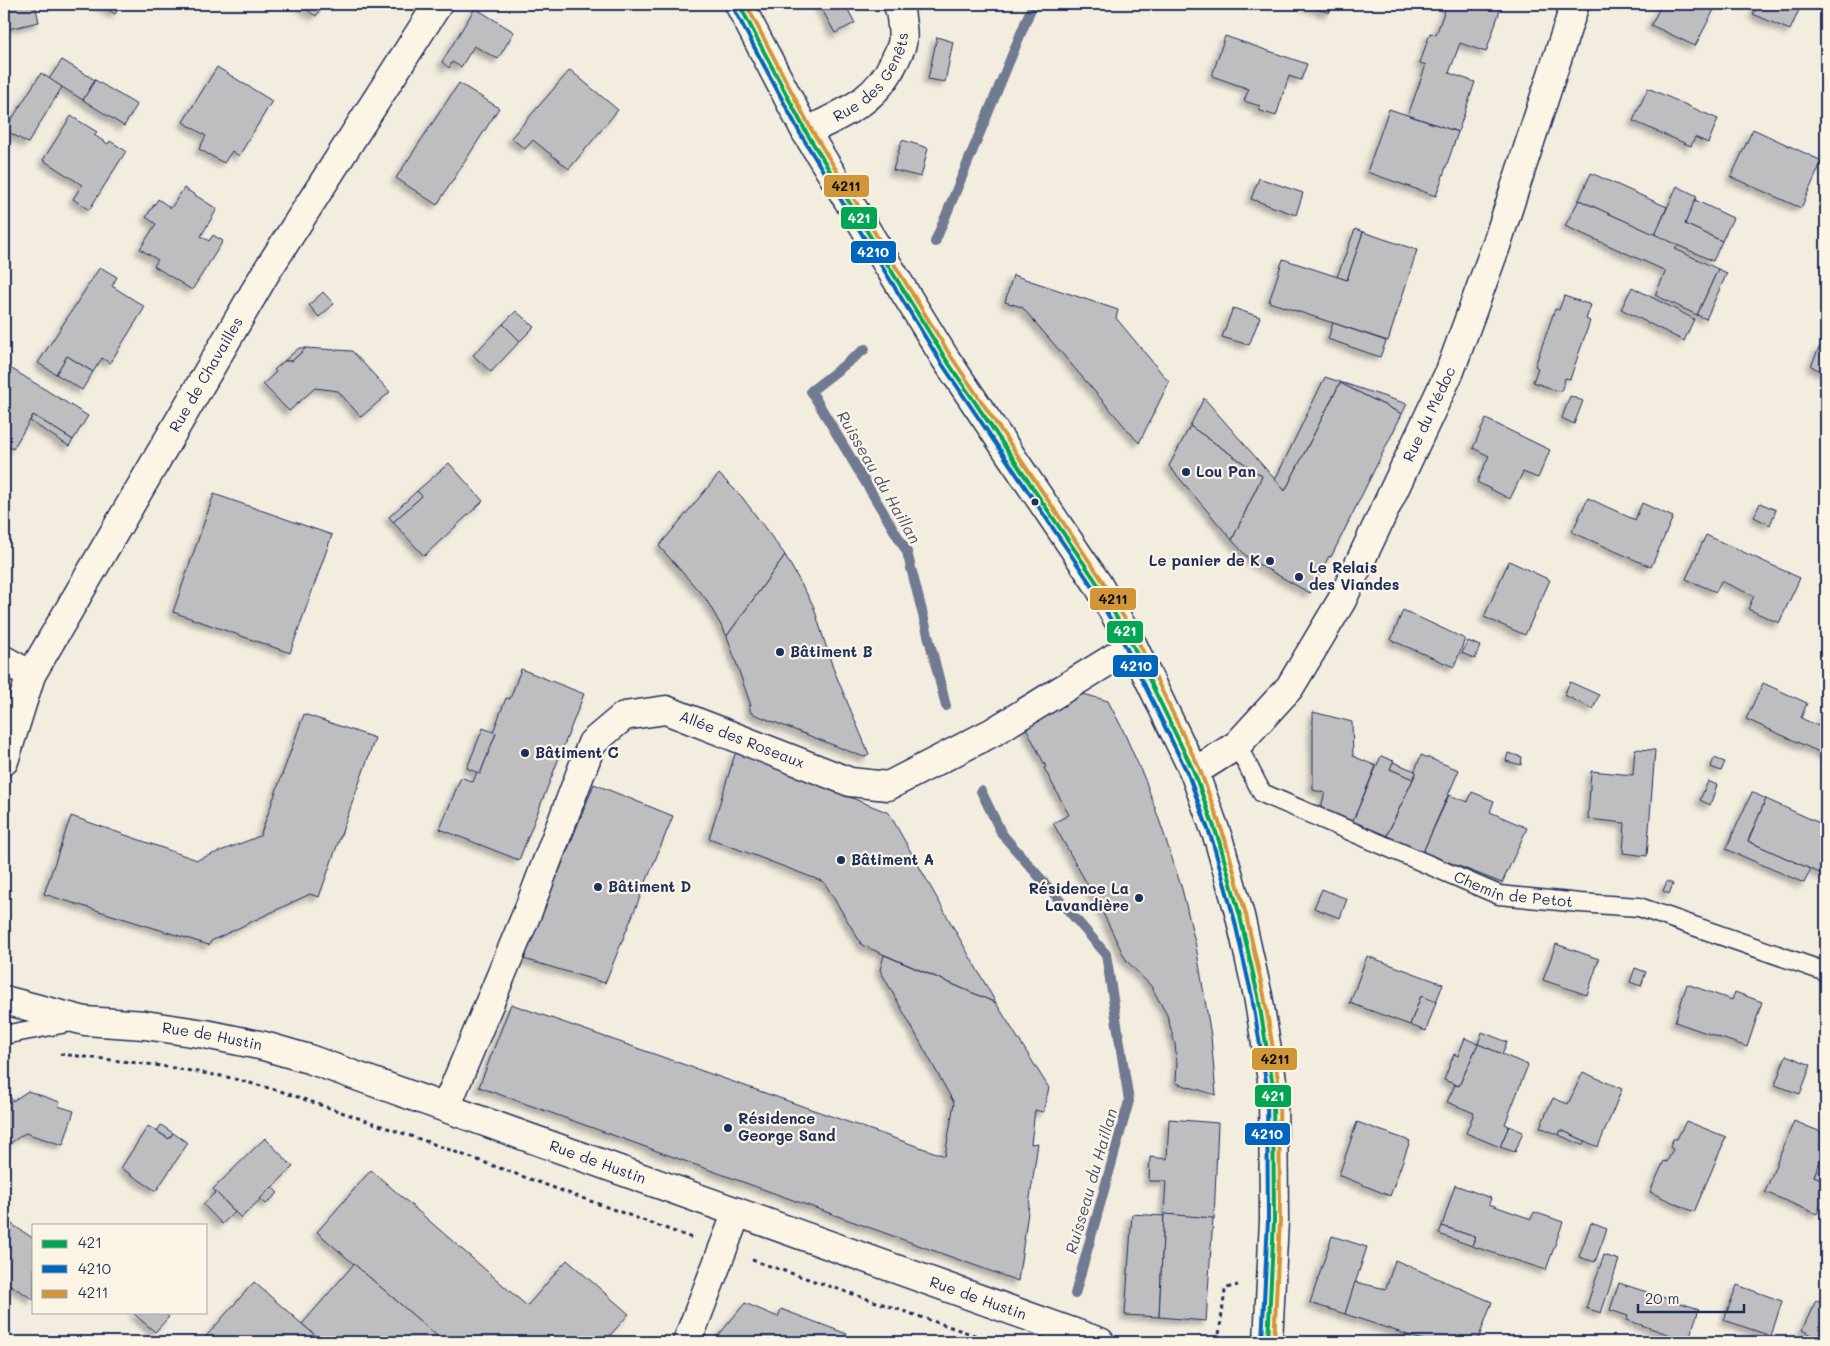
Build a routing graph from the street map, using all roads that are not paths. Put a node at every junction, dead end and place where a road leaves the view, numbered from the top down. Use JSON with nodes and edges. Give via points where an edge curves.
{"nodes":[{"id":1,"x":438,"y":4,"type":"edge"},
{"id":2,"x":740,"y":4,"type":"edge"},
{"id":3,"x":897,"y":4,"type":"edge"},
{"id":4,"x":1575,"y":4,"type":"edge"},
{"id":5,"x":806,"y":132,"type":"junction"},
{"id":6,"x":1133,"y":646,"type":"junction"},
{"id":7,"x":4,"y":660,"type":"edge"},
{"id":8,"x":31,"y":675,"type":"junction"},
{"id":9,"x":1238,"y":745,"type":"junction"},
{"id":10,"x":4,"y":761,"type":"edge"},
{"id":11,"x":1194,"y":772,"type":"junction"},
{"id":12,"x":1826,"y":972,"type":"edge"},
{"id":13,"x":4,"y":1000,"type":"edge"},
{"id":14,"x":85,"y":1021,"type":"junction"},
{"id":15,"x":4,"y":1035,"type":"edge"},
{"id":16,"x":446,"y":1108,"type":"junction"},
{"id":17,"x":737,"y":1212,"type":"junction"},
{"id":18,"x":687,"y":1342,"type":"edge"},
{"id":19,"x":1100,"y":1342,"type":"edge"},
{"id":20,"x":1268,"y":1342,"type":"edge"}],
"edges":[{"from":1,"to":8,"type":"street","name":"Rue de Chavailles","via":[[265,274]]},
{"from":2,"to":5,"type":"street"},
{"from":3,"to":5,"type":"street","name":"Rue des Genêts","via":[[904,43],[880,87],[852,108]]},
{"from":4,"to":9,"type":"street","name":"Rue du Médoc","via":[[1496,246],[1450,371],[1342,600],[1290,687]]},
{"from":5,"to":6,"type":"street","via":[[945,358],[1097,583]]},
{"from":6,"to":11,"type":"street"},
{"from":6,"to":16,"type":"street","name":"Allée des Roseaux","via":[[993,732],[888,786],[850,782],[666,710],[624,716],[592,743],[528,911]]},
{"from":7,"to":8,"type":"street"},
{"from":8,"to":10,"type":"street","name":"Rue de Chavailles"},
{"from":9,"to":11,"type":"street","name":"Rue du Médoc"},
{"from":9,"to":12,"type":"lane","name":"Chemin de Petot","via":[[1262,793],[1499,895],[1639,907]]},
{"from":11,"to":20,"type":"street","via":[[1219,842],[1240,916],[1273,1086],[1274,1220]]},
{"from":13,"to":14,"type":"street","name":"Rue de Hustin"},
{"from":14,"to":15,"type":"lane","name":"Rue de Hustin"},
{"from":14,"to":16,"type":"street","name":"Rue de Hustin","via":[[205,1034],[264,1046],[354,1074]]},
{"from":16,"to":17,"type":"street","name":"Rue de Hustin"},
{"from":17,"to":18,"type":"street"},
{"from":17,"to":19,"type":"street","name":"Rue de Hustin"}]}
